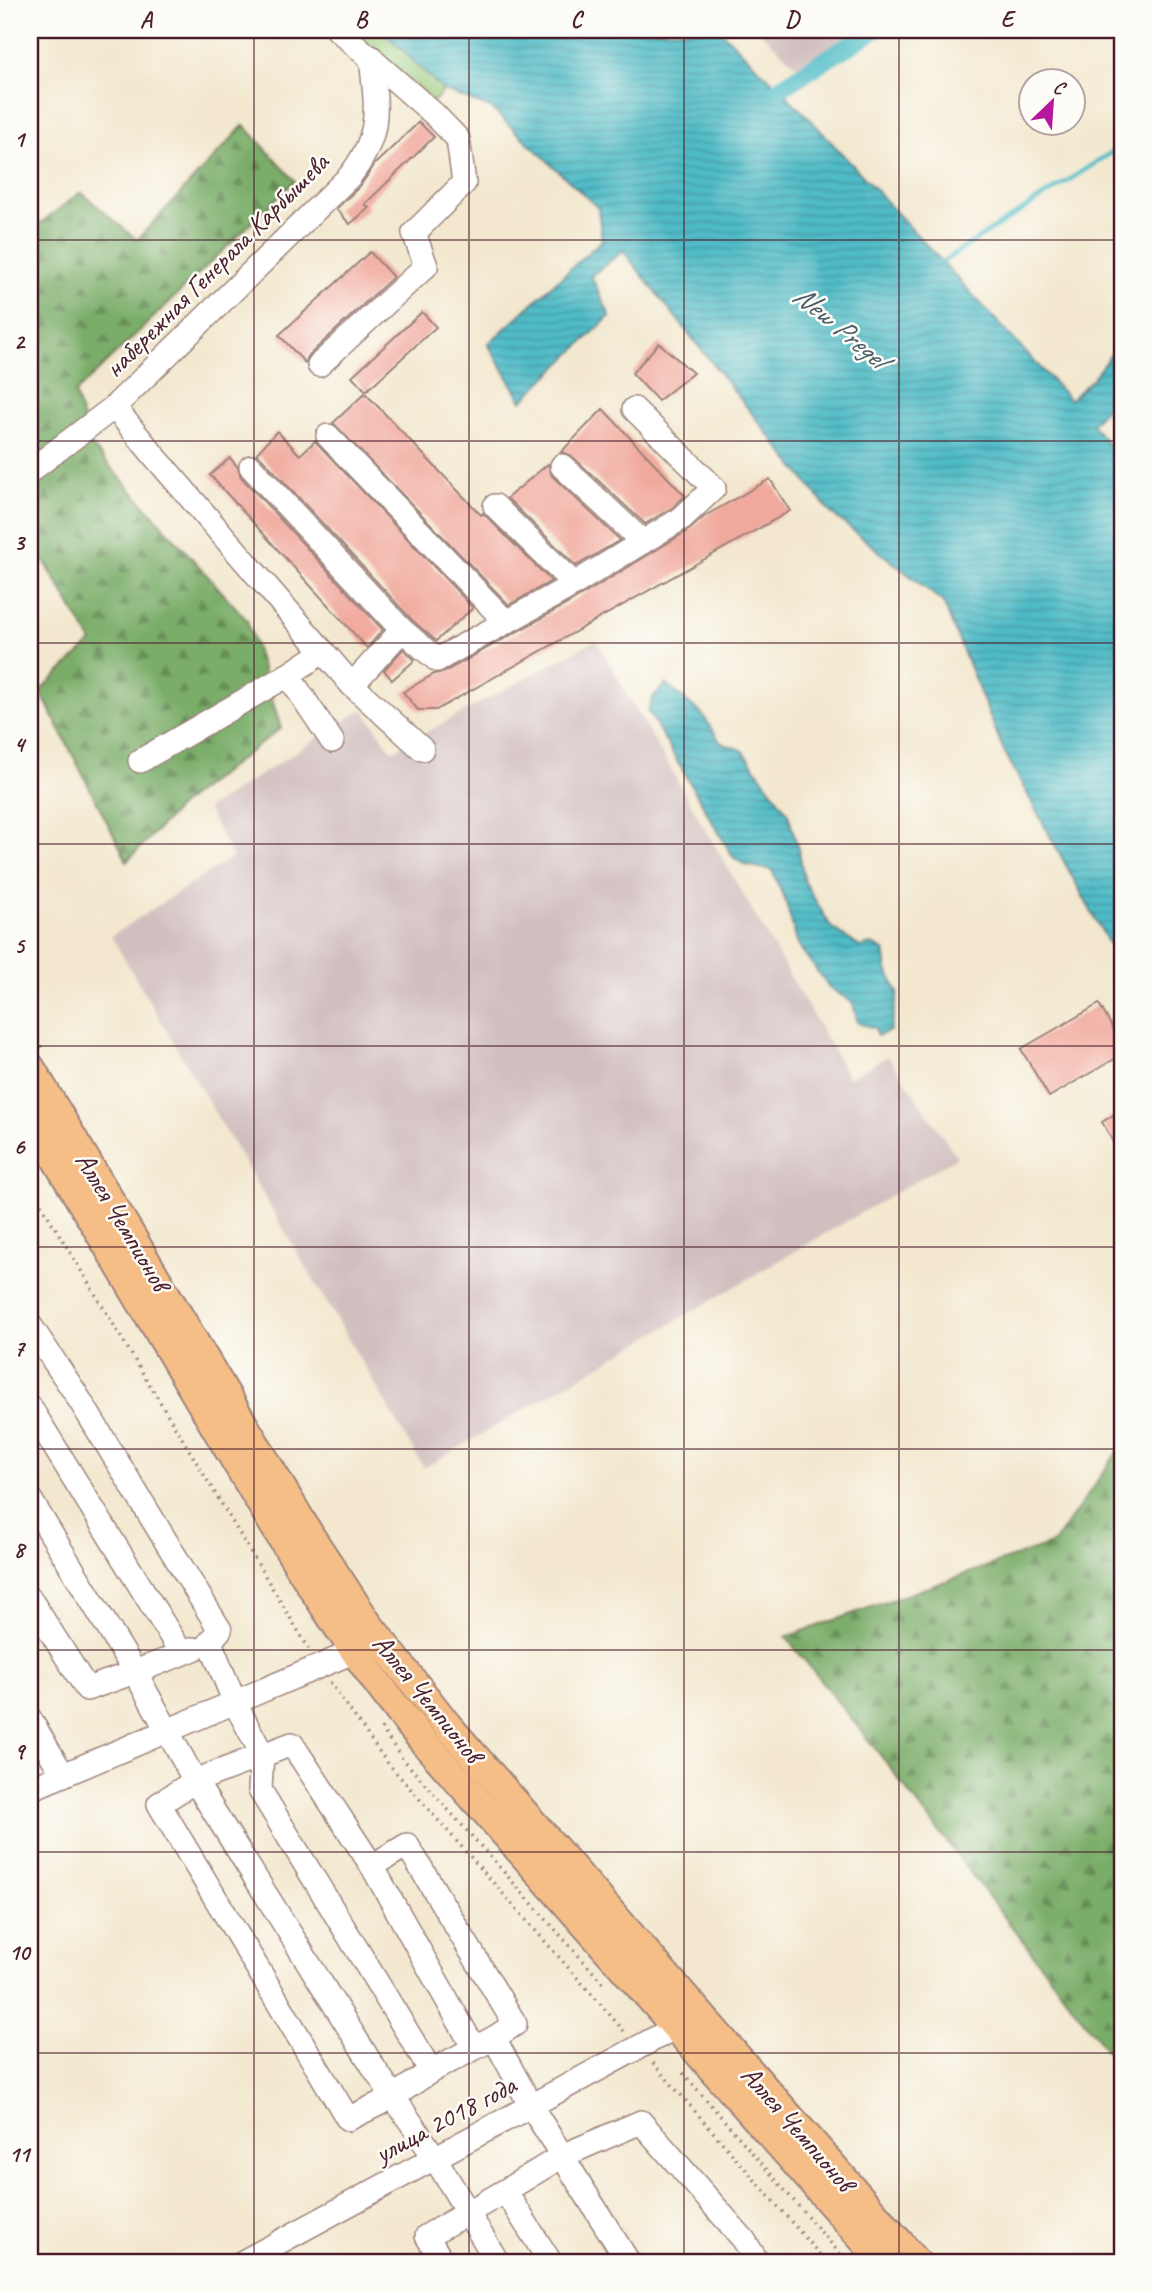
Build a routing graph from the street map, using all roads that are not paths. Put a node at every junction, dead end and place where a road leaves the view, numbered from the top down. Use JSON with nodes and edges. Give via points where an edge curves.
{"nodes":[{"id":1,"x":338,"y":30,"type":"edge"},
{"id":2,"x":371,"y":57,"type":"junction"},
{"id":3,"x":319,"y":365,"type":"dead end"},
{"id":4,"x":114,"y":407,"type":"junction"},
{"id":5,"x":634,"y":409,"type":"dead end"},
{"id":6,"x":328,"y":436,"type":"dead end"},
{"id":7,"x":562,"y":466,"type":"dead end"},
{"id":8,"x":251,"y":467,"type":"dead end"},
{"id":9,"x":30,"y":471,"type":"edge"},
{"id":10,"x":495,"y":506,"type":"dead end"},
{"id":11,"x":643,"y":542,"type":"junction"},
{"id":12,"x":574,"y":584,"type":"junction"},
{"id":13,"x":506,"y":622,"type":"junction"},
{"id":14,"x":402,"y":630,"type":"junction"},
{"id":15,"x":323,"y":652,"type":"junction"},
{"id":16,"x":288,"y":675,"type":"junction"},
{"id":17,"x":352,"y":685,"type":"junction"},
{"id":18,"x":332,"y":741,"type":"dead end"},
{"id":19,"x":422,"y":749,"type":"dead end"},
{"id":20,"x":140,"y":761,"type":"dead end"},
{"id":21,"x":37,"y":1059,"type":"edge"},
{"id":22,"x":30,"y":1115,"type":"edge"},
{"id":23,"x":30,"y":1325,"type":"edge"},
{"id":24,"x":30,"y":1407,"type":"edge"},
{"id":25,"x":30,"y":1499,"type":"edge"},
{"id":26,"x":30,"y":1599,"type":"edge"},
{"id":27,"x":210,"y":1642,"type":"junction"},
{"id":28,"x":353,"y":1652,"type":"junction"},
{"id":29,"x":182,"y":1654,"type":"junction"},
{"id":30,"x":135,"y":1672,"type":"junction"},
{"id":31,"x":235,"y":1703,"type":"junction"},
{"id":32,"x":30,"y":1719,"type":"edge"},
{"id":33,"x":169,"y":1730,"type":"junction"},
{"id":34,"x":262,"y":1755,"type":"junction"},
{"id":35,"x":63,"y":1775,"type":"junction"},
{"id":36,"x":195,"y":1781,"type":"junction"},
{"id":37,"x":30,"y":1789,"type":"edge"},
{"id":38,"x":372,"y":1866,"type":"junction"},
{"id":39,"x":676,"y":2027,"type":"junction"},
{"id":40,"x":484,"y":2043,"type":"junction"},
{"id":41,"x":431,"y":2071,"type":"junction"},
{"id":42,"x":393,"y":2096,"type":"junction"},
{"id":43,"x":531,"y":2106,"type":"junction"},
{"id":44,"x":562,"y":2156,"type":"junction"},
{"id":45,"x":435,"y":2158,"type":"junction"},
{"id":46,"x":505,"y":2191,"type":"junction"},
{"id":47,"x":467,"y":2212,"type":"junction"},
{"id":48,"x":242,"y":2263,"type":"edge"},
{"id":49,"x":443,"y":2263,"type":"edge"},
{"id":50,"x":498,"y":2263,"type":"edge"},
{"id":51,"x":551,"y":2263,"type":"edge"},
{"id":52,"x":629,"y":2263,"type":"edge"},
{"id":53,"x":758,"y":2263,"type":"edge"},
{"id":54,"x":884,"y":2263,"type":"edge"},
{"id":55,"x":918,"y":2263,"type":"edge"}],
"edges":[{"from":1,"to":2,"type":"street"},
{"from":2,"to":3,"type":"street","via":[[458,139],[464,183],[414,233],[426,266]]},
{"from":2,"to":4,"type":"street","name":"набережная Генерала Карбышева","via":[[376,112],[365,156],[350,176]]},
{"from":4,"to":9,"type":"street"},
{"from":4,"to":15,"type":"street","name":"набережная Генерала Карбышева"},
{"from":5,"to":11,"type":"street","via":[[714,488],[682,518]]},
{"from":6,"to":13,"type":"street"},
{"from":7,"to":11,"type":"street"},
{"from":8,"to":14,"type":"street"},
{"from":10,"to":12,"type":"street"},
{"from":11,"to":12,"type":"street"},
{"from":12,"to":13,"type":"street"},
{"from":13,"to":14,"type":"street","via":[[437,660]]},
{"from":14,"to":17,"type":"street"},
{"from":15,"to":16,"type":"street"},
{"from":15,"to":17,"type":"street","name":"набережная Генерала Карбышева"},
{"from":16,"to":18,"type":"street"},
{"from":16,"to":20,"type":"street"},
{"from":17,"to":19,"type":"street","name":"набережная Генерала Карбышева"},
{"from":21,"to":55,"type":"main road","name":"Аллея Чемпионов","via":[[310,1536],[383,1644],[447,1725]]},
{"from":22,"to":28,"type":"main road","name":"Аллея Чемпионов"},
{"from":23,"to":27,"type":"street","via":[[220,1630]]},
{"from":24,"to":29,"type":"street"},
{"from":25,"to":30,"type":"street"},
{"from":26,"to":30,"type":"street","via":[[86,1689]]},
{"from":27,"to":29,"type":"street"},
{"from":27,"to":31,"type":"street"},
{"from":28,"to":31,"type":"street"},
{"from":28,"to":39,"type":"main road","name":"Аллея Чемпионов","via":[[408,1723]]},
{"from":29,"to":30,"type":"street"},
{"from":30,"to":33,"type":"street"},
{"from":31,"to":33,"type":"street"},
{"from":31,"to":34,"type":"street"},
{"from":32,"to":35,"type":"street"},
{"from":33,"to":35,"type":"street"},
{"from":33,"to":36,"type":"street"},
{"from":34,"to":36,"type":"street"},
{"from":34,"to":38,"type":"street","via":[[292,1744]]},
{"from":34,"to":41,"type":"street","via":[[260,1790]]},
{"from":35,"to":37,"type":"street"},
{"from":36,"to":42,"type":"street"},
{"from":36,"to":42,"type":"street","via":[[159,1804],[348,2119]]},
{"from":38,"to":40,"type":"street"},
{"from":38,"to":40,"type":"street","via":[[407,1845],[515,2024]]},
{"from":39,"to":43,"type":"street","name":"улица 2018 года"},
{"from":39,"to":54,"type":"main road","name":"Аллея Чемпионов"},
{"from":40,"to":41,"type":"street"},
{"from":40,"to":43,"type":"street"},
{"from":41,"to":42,"type":"street"},
{"from":42,"to":45,"type":"street"},
{"from":43,"to":44,"type":"street"},
{"from":43,"to":45,"type":"street","name":"улица 2018 года"},
{"from":44,"to":46,"type":"street"},
{"from":44,"to":52,"type":"street"},
{"from":44,"to":53,"type":"street","via":[[641,2122],[744,2240]]},
{"from":45,"to":47,"type":"street"},
{"from":45,"to":48,"type":"street","name":"улица 2018 года"},
{"from":46,"to":47,"type":"street"},
{"from":46,"to":51,"type":"street"},
{"from":47,"to":49,"type":"street","via":[[427,2236]]},
{"from":47,"to":50,"type":"street"}]}
